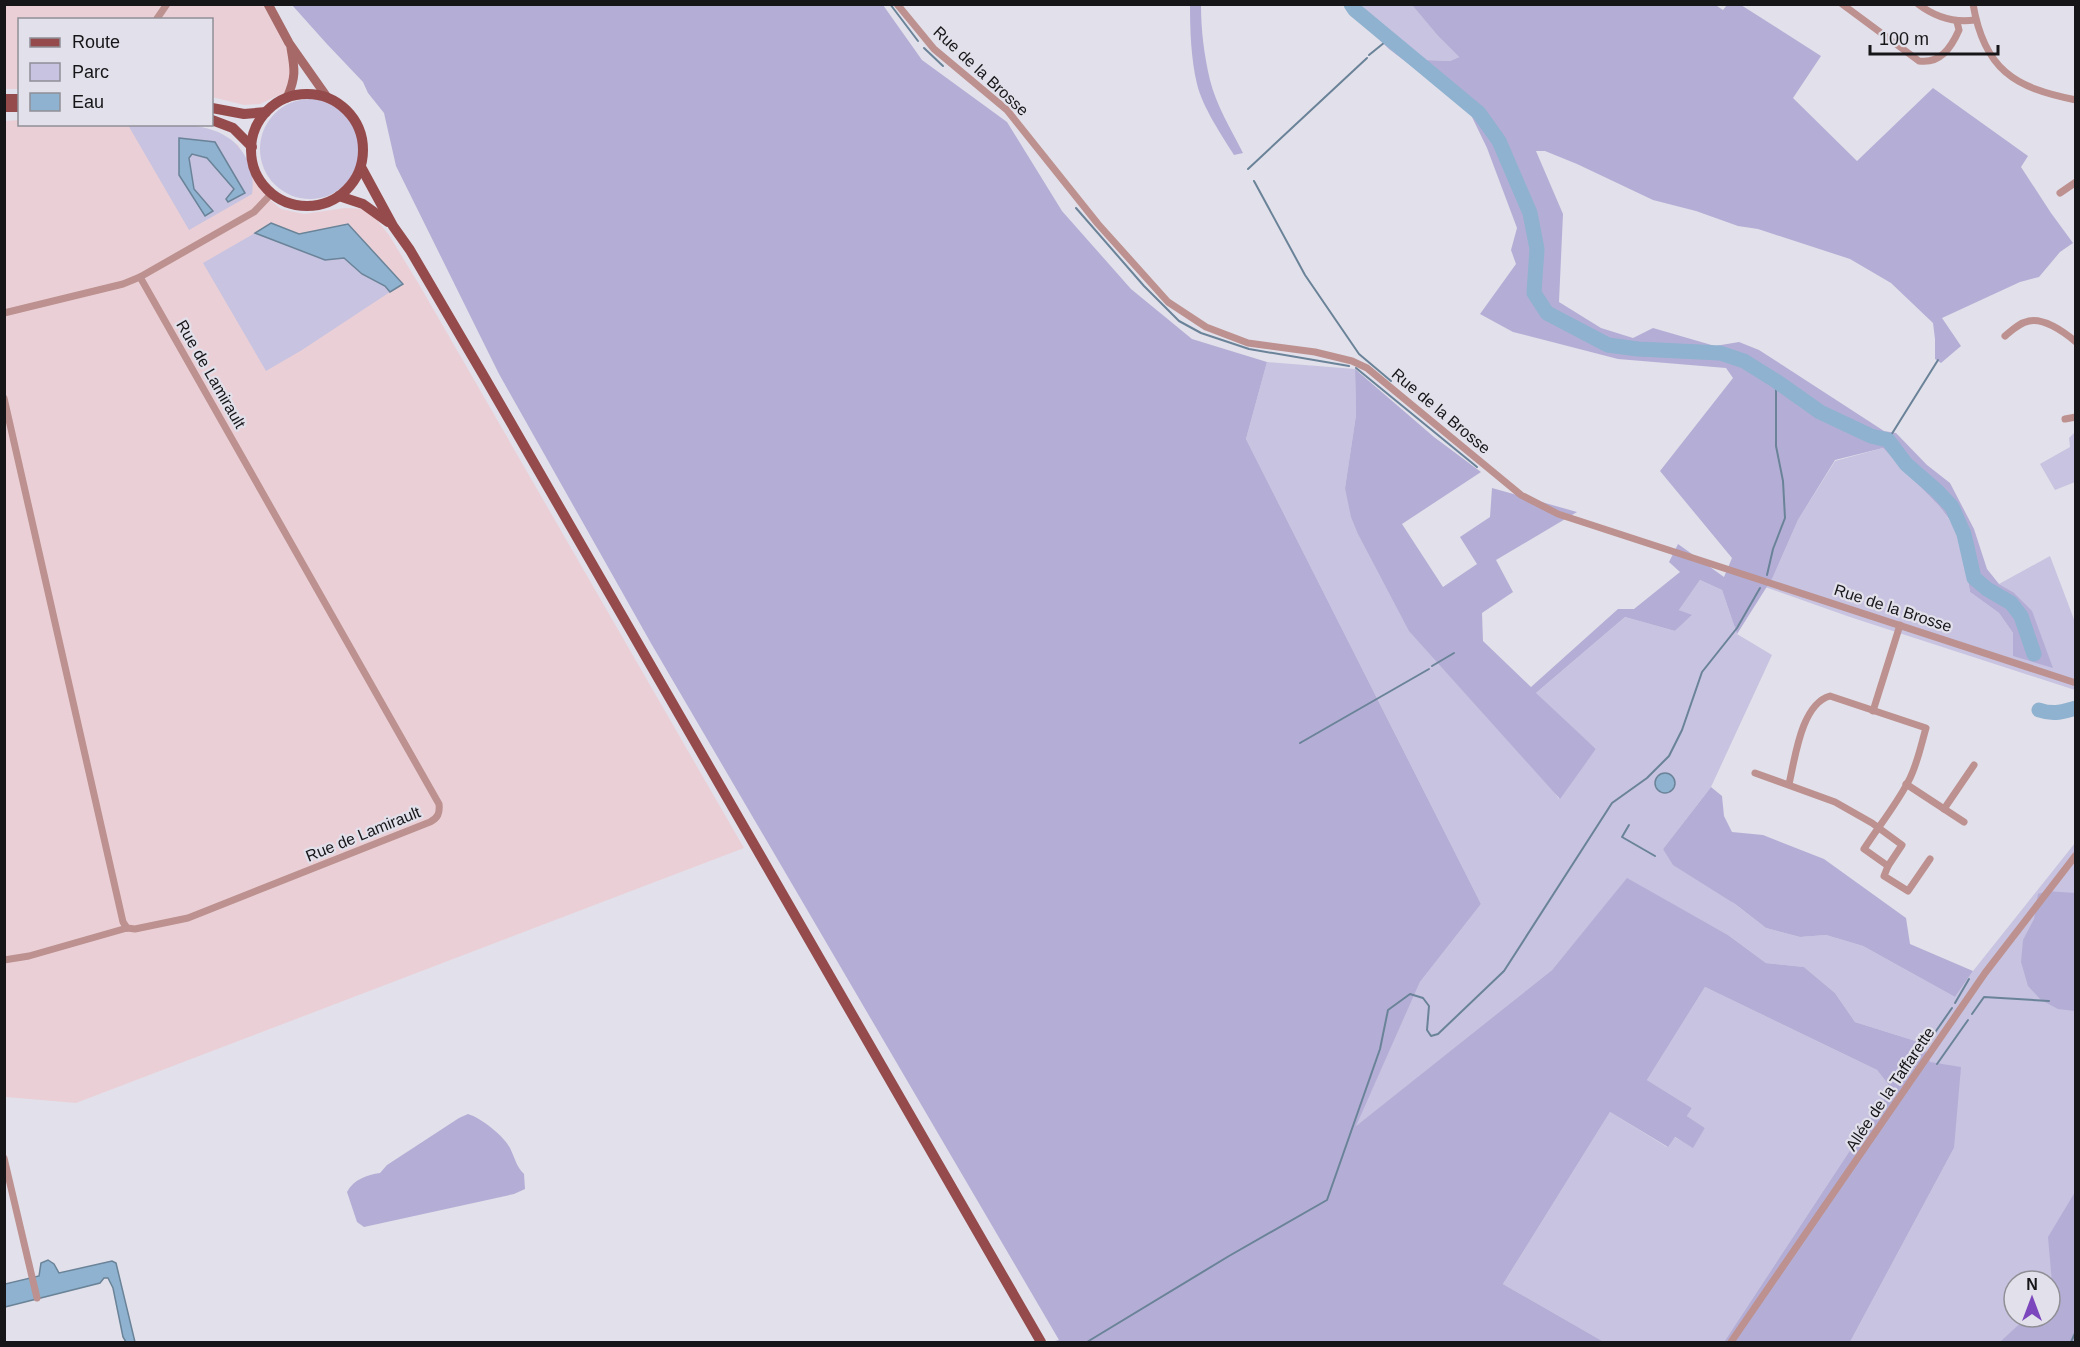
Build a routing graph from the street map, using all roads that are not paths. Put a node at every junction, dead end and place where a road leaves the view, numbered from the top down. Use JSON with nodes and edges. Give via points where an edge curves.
{"nodes":[{"id":1,"x":167,"y":4,"type":"edge"},
{"id":2,"x":268,"y":4,"type":"edge"},
{"id":3,"x":897,"y":4,"type":"edge"},
{"id":4,"x":1842,"y":4,"type":"edge"},
{"id":5,"x":1918,"y":4,"type":"edge"},
{"id":6,"x":1973,"y":4,"type":"edge"},
{"id":7,"x":157,"y":18,"type":"edge"},
{"id":8,"x":1975,"y":20,"type":"junction"},
{"id":9,"x":1957,"y":22,"type":"junction"},
{"id":10,"x":289,"y":43,"type":"junction"},
{"id":11,"x":327,"y":97,"type":"junction"},
{"id":12,"x":287,"y":98,"type":"junction"},
{"id":13,"x":2076,"y":100,"type":"edge"},
{"id":14,"x":213,"y":108,"type":"edge"},
{"id":15,"x":266,"y":112,"type":"junction"},
{"id":16,"x":213,"y":120,"type":"edge"},
{"id":17,"x":252,"y":147,"type":"junction"},
{"id":18,"x":361,"y":167,"type":"junction"},
{"id":19,"x":2074,"y":186,"type":"edge"},
{"id":20,"x":272,"y":193,"type":"junction"},
{"id":21,"x":2060,"y":193,"type":"dead end"},
{"id":22,"x":339,"y":196,"type":"junction"},
{"id":23,"x":393,"y":226,"type":"junction"},
{"id":24,"x":140,"y":277,"type":"junction"},
{"id":25,"x":4,"y":312,"type":"edge"},
{"id":26,"x":2005,"y":336,"type":"dead end"},
{"id":27,"x":2076,"y":342,"type":"edge"},
{"id":28,"x":4,"y":398,"type":"edge"},
{"id":29,"x":2076,"y":417,"type":"edge"},
{"id":30,"x":2065,"y":419,"type":"dead end"},
{"id":31,"x":1900,"y":625,"type":"junction"},
{"id":32,"x":2076,"y":683,"type":"edge"},
{"id":33,"x":1873,"y":711,"type":"junction"},
{"id":34,"x":1974,"y":765,"type":"dead end"},
{"id":35,"x":1755,"y":773,"type":"dead end"},
{"id":36,"x":1789,"y":784,"type":"junction"},
{"id":37,"x":1906,"y":784,"type":"junction"},
{"id":38,"x":1944,"y":809,"type":"junction"},
{"id":39,"x":1964,"y":822,"type":"dead end"},
{"id":40,"x":1878,"y":827,"type":"junction"},
{"id":41,"x":2076,"y":855,"type":"edge"},
{"id":42,"x":1930,"y":859,"type":"dead end"},
{"id":43,"x":1888,"y":866,"type":"junction"},
{"id":44,"x":127,"y":928,"type":"junction"},
{"id":45,"x":4,"y":960,"type":"edge"},
{"id":46,"x":4,"y":1158,"type":"edge"},
{"id":47,"x":37,"y":1298,"type":"dead end"},
{"id":48,"x":1041,"y":1342,"type":"edge"},
{"id":49,"x":1731,"y":1342,"type":"edge"}],
"edges":[{"from":1,"to":7,"type":"street"},
{"from":2,"to":10,"type":"main road"},
{"from":3,"to":31,"type":"street","name":"Rue de la Brosse","via":[[934,49],[1007,110],[1098,224],[1168,302],[1206,327],[1248,344],[1316,352],[1367,368],[1521,495],[1558,514]]},
{"from":4,"to":9,"type":"street","via":[[1919,61],[1943,55],[1959,30]]},
{"from":5,"to":9,"type":"street"},
{"from":6,"to":8,"type":"street"},
{"from":8,"to":9,"type":"street"},
{"from":8,"to":13,"type":"street","via":[[1980,37],[2002,70],[2031,88]]},
{"from":10,"to":11,"type":"main road"},
{"from":10,"to":12,"type":"main road","via":[[295,70]]},
{"from":11,"to":12,"type":"main road","via":[[307,94]]},
{"from":11,"to":18,"type":"main road","via":[[354,118],[361,133]]},
{"from":12,"to":15,"type":"main road"},
{"from":14,"to":15,"type":"main road","via":[[244,114]]},
{"from":15,"to":17,"type":"main road","via":[[256,128]]},
{"from":16,"to":17,"type":"main road","via":[[232,128]]},
{"from":17,"to":20,"type":"main road","via":[[254,167]]},
{"from":18,"to":22,"type":"main road"},
{"from":18,"to":23,"type":"main road"},
{"from":19,"to":21,"type":"street"},
{"from":20,"to":22,"type":"main road","via":[[305,205]]},
{"from":20,"to":24,"type":"street","via":[[254,212]]},
{"from":22,"to":23,"type":"main road","via":[[363,204]]},
{"from":23,"to":48,"type":"main road"},
{"from":24,"to":25,"type":"street"},
{"from":24,"to":44,"type":"street","name":"Rue de Lamirault","via":[[440,809],[430,822],[188,918]]},
{"from":26,"to":27,"type":"street","via":[[2030,321],[2066,333]]},
{"from":28,"to":44,"type":"street"},
{"from":29,"to":30,"type":"street"},
{"from":31,"to":32,"type":"street","name":"Rue de la Brosse"},
{"from":31,"to":33,"type":"street"},
{"from":33,"to":36,"type":"street","via":[[1830,696],[1822,698],[1806,721]]},
{"from":33,"to":37,"type":"street","via":[[1926,728]]},
{"from":34,"to":38,"type":"street"},
{"from":35,"to":36,"type":"street"},
{"from":36,"to":40,"type":"street","via":[[1835,802]]},
{"from":37,"to":38,"type":"street"},
{"from":37,"to":40,"type":"street"},
{"from":38,"to":39,"type":"street"},
{"from":40,"to":43,"type":"street","via":[[1902,845]]},
{"from":40,"to":43,"type":"street","via":[[1864,849]]},
{"from":41,"to":49,"type":"street","name":"Allée de la Taffarette","via":[[1985,974]]},
{"from":42,"to":43,"type":"street","via":[[1908,891],[1884,876]]},
{"from":44,"to":45,"type":"street"},
{"from":46,"to":47,"type":"street"}]}
